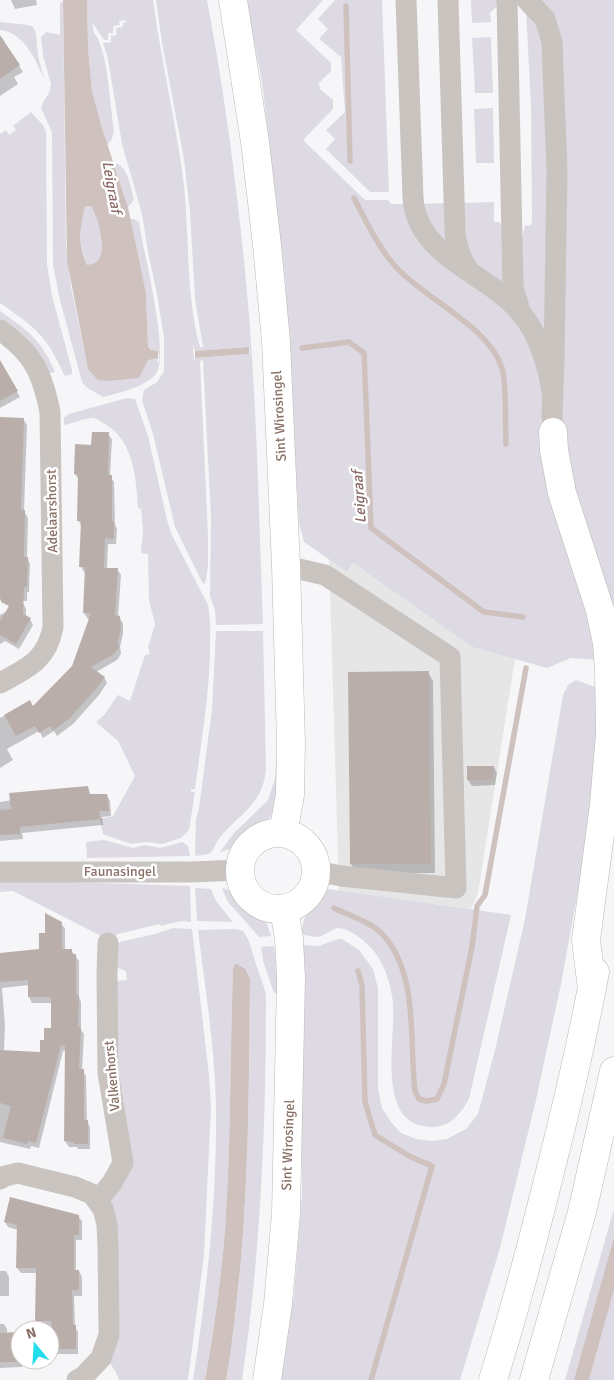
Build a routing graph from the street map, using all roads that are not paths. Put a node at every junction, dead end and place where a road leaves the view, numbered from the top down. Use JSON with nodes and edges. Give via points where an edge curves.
{"nodes":[{"id":1,"x":232,"y":0,"type":"edge"},
{"id":2,"x":406,"y":0,"type":"edge"},
{"id":3,"x":448,"y":0,"type":"edge"},
{"id":4,"x":507,"y":0,"type":"edge"},
{"id":5,"x":527,"y":0,"type":"edge"},
{"id":6,"x":468,"y":270,"type":"junction"},
{"id":7,"x":520,"y":311,"type":"junction"},
{"id":8,"x":0,"y":330,"type":"edge"},
{"id":9,"x":553,"y":398,"type":"junction"},
{"id":10,"x":553,"y":432,"type":"joint"},
{"id":11,"x":286,"y":566,"type":"junction"},
{"id":12,"x":0,"y":683,"type":"edge"},
{"id":13,"x":283,"y":834,"type":"junction"},
{"id":14,"x":614,"y":868,"type":"edge"},
{"id":15,"x":240,"y":870,"type":"junction"},
{"id":16,"x":316,"y":871,"type":"junction"},
{"id":17,"x":0,"y":872,"type":"edge"},
{"id":18,"x":284,"y":909,"type":"junction"},
{"id":19,"x":108,"y":943,"type":"dead end"},
{"id":20,"x":592,"y":989,"type":"junction"},
{"id":21,"x":614,"y":1071,"type":"edge"},
{"id":22,"x":0,"y":1179,"type":"edge"},
{"id":23,"x":98,"y":1200,"type":"junction"},
{"id":24,"x":77,"y":1380,"type":"edge"},
{"id":25,"x":268,"y":1380,"type":"edge"},
{"id":26,"x":492,"y":1380,"type":"edge"},
{"id":27,"x":534,"y":1380,"type":"edge"}],
"edges":[{"from":1,"to":11,"type":"main road","name":"Sint Wirosingel","via":[[255,142],[267,245],[276,341]]},
{"from":2,"to":6,"type":"street","via":[[414,207],[422,230],[429,239]]},
{"from":3,"to":6,"type":"street","via":[[456,238]]},
{"from":4,"to":7,"type":"street","via":[[513,287]]},
{"from":5,"to":9,"type":"street","via":[[545,19],[552,42],[557,172]]},
{"from":6,"to":7,"type":"street"},
{"from":7,"to":9,"type":"street","via":[[542,350]]},
{"from":8,"to":12,"type":"street","name":"Adelaarshorst","via":[[29,355],[38,370],[50,412],[53,627],[51,641],[32,666]]},
{"from":9,"to":10,"type":"street"},
{"from":10,"to":20,"type":"main road","via":[[562,493],[600,610],[609,669],[610,743],[586,935]]},
{"from":11,"to":13,"type":"main road","name":"Sint Wirosingel","via":[[291,773]]},
{"from":11,"to":16,"type":"street","via":[[325,575],[450,657],[456,888]]},
{"from":13,"to":15,"type":"main road","via":[[271,834],[249,846],[242,857]]},
{"from":13,"to":16,"type":"main road","via":[[303,842],[315,860]]},
{"from":14,"to":20,"type":"main road"},
{"from":15,"to":17,"type":"street","name":"Faunasingel"},
{"from":15,"to":18,"type":"main road","via":[[245,891],[253,900],[273,910]]},
{"from":16,"to":18,"type":"main road","via":[[315,882],[304,900]]},
{"from":18,"to":25,"type":"main road","name":"Sint Wirosingel","via":[[291,978],[286,1214]]},
{"from":19,"to":23,"type":"street","name":"Valkenhorst","via":[[108,1072],[123,1163]]},
{"from":20,"to":26,"type":"main road","via":[[534,1238]]},
{"from":21,"to":27,"type":"main road","via":[[582,1212]]},
{"from":22,"to":23,"type":"street","via":[[18,1173],[76,1186]]},
{"from":23,"to":24,"type":"street","via":[[107,1224],[109,1335],[101,1358]]}]}
